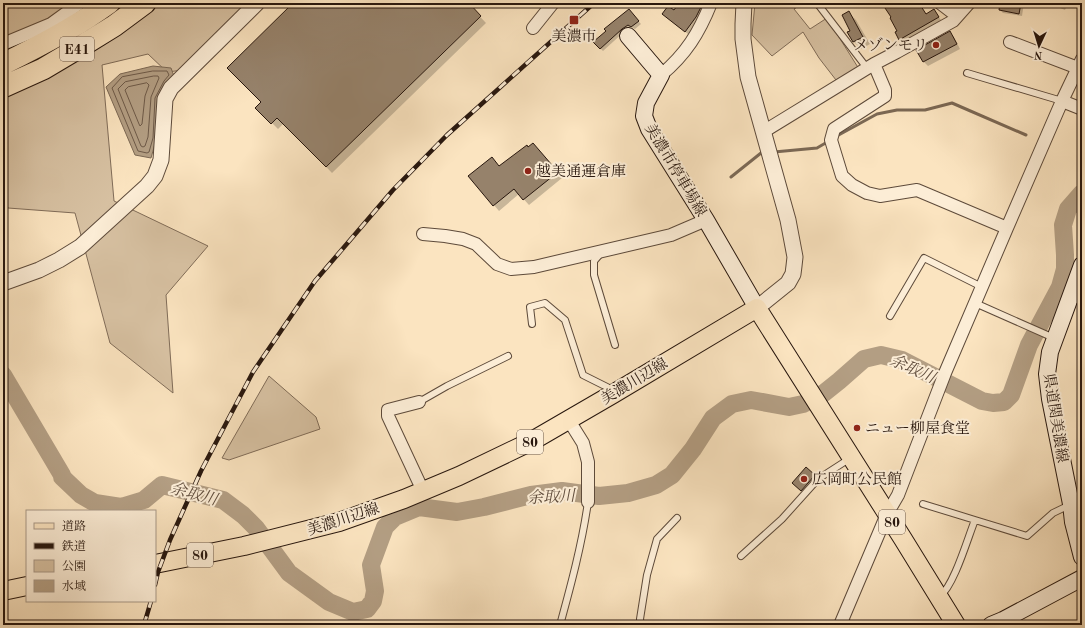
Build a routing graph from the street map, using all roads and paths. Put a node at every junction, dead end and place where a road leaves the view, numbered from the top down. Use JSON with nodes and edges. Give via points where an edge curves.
{"nodes":[{"id":1,"x":80,"y":3,"type":"edge"},
{"id":2,"x":109,"y":3,"type":"edge"},
{"id":3,"x":145,"y":3,"type":"edge"},
{"id":4,"x":257,"y":3,"type":"edge"},
{"id":5,"x":553,"y":3,"type":"edge"},
{"id":6,"x":712,"y":3,"type":"edge"},
{"id":7,"x":744,"y":3,"type":"edge"},
{"id":8,"x":817,"y":3,"type":"edge"},
{"id":9,"x":940,"y":3,"type":"edge"},
{"id":10,"x":963,"y":3,"type":"edge"},
{"id":11,"x":969,"y":3,"type":"edge"},
{"id":12,"x":953,"y":13,"type":"junction"},
{"id":13,"x":533,"y":28,"type":"dead end"},
{"id":14,"x":628,"y":36,"type":"dead end"},
{"id":15,"x":1010,"y":42,"type":"dead end"},
{"id":16,"x":3,"y":44,"type":"edge"},
{"id":17,"x":3,"y":64,"type":"edge"},
{"id":18,"x":1080,"y":64,"type":"edge"},
{"id":19,"x":871,"y":66,"type":"junction"},
{"id":20,"x":967,"y":73,"type":"dead end"},
{"id":21,"x":661,"y":75,"type":"junction"},
{"id":22,"x":3,"y":86,"type":"edge"},
{"id":23,"x":1062,"y":101,"type":"junction"},
{"id":24,"x":1082,"y":109,"type":"edge"},
{"id":25,"x":763,"y":132,"type":"junction"},
{"id":26,"x":706,"y":220,"type":"junction"},
{"id":27,"x":1007,"y":228,"type":"junction"},
{"id":28,"x":423,"y":234,"type":"dead end"},
{"id":29,"x":603,"y":250,"type":"junction"},
{"id":30,"x":1082,"y":265,"type":"edge"},
{"id":31,"x":3,"y":283,"type":"edge"},
{"id":32,"x":982,"y":287,"type":"junction"},
{"id":33,"x":1075,"y":300,"type":"edge"},
{"id":34,"x":975,"y":303,"type":"junction"},
{"id":35,"x":757,"y":308,"type":"junction"},
{"id":36,"x":890,"y":316,"type":"dead end"},
{"id":37,"x":532,"y":324,"type":"dead end"},
{"id":38,"x":1055,"y":338,"type":"junction"},
{"id":39,"x":615,"y":345,"type":"dead end"},
{"id":40,"x":508,"y":356,"type":"dead end"},
{"id":41,"x":616,"y":392,"type":"junction"},
{"id":42,"x":419,"y":402,"type":"joint"},
{"id":43,"x":568,"y":419,"type":"junction"},
{"id":44,"x":852,"y":458,"type":"junction"},
{"id":45,"x":423,"y":491,"type":"junction"},
{"id":46,"x":588,"y":502,"type":"joint"},
{"id":47,"x":1077,"y":502,"type":"edge"},
{"id":48,"x":924,"y":504,"type":"dead end"},
{"id":49,"x":887,"y":514,"type":"junction"},
{"id":50,"x":677,"y":518,"type":"dead end"},
{"id":51,"x":975,"y":520,"type":"junction"},
{"id":52,"x":741,"y":556,"type":"dead end"},
{"id":53,"x":1082,"y":557,"type":"edge"},
{"id":54,"x":156,"y":564,"type":"edge"},
{"id":55,"x":1082,"y":578,"type":"edge"},
{"id":56,"x":26,"y":586,"type":"edge"},
{"id":57,"x":3,"y":591,"type":"edge"},
{"id":58,"x":938,"y":597,"type":"junction"},
{"id":59,"x":845,"y":623,"type":"edge"},
{"id":60,"x":560,"y":625,"type":"edge"},
{"id":61,"x":641,"y":625,"type":"edge"},
{"id":62,"x":956,"y":625,"type":"edge"},
{"id":63,"x":991,"y":625,"type":"edge"}],
"edges":[{"from":1,"to":16,"type":"street","via":[[51,24]]},
{"from":2,"to":17,"type":"highway","number":"E41","via":[[68,31]]},
{"from":3,"to":22,"type":"highway","number":"E41","via":[[80,48],[43,69]]},
{"from":4,"to":31,"type":"street","via":[[171,88],[165,99],[161,160],[155,176],[147,186],[80,247],[39,270]]},
{"from":5,"to":13,"type":"street"},
{"from":6,"to":21,"type":"street","via":[[694,40]]},
{"from":7,"to":25,"type":"street","via":[[743,39],[748,77]]},
{"from":8,"to":19,"type":"lane"},
{"from":9,"to":12,"type":"street"},
{"from":10,"to":12,"type":"street"},
{"from":11,"to":12,"type":"street"},
{"from":12,"to":19,"type":"street","via":[[953,21]]},
{"from":14,"to":21,"type":"main road"},
{"from":15,"to":18,"type":"street"},
{"from":18,"to":23,"type":"street"},
{"from":19,"to":25,"type":"street"},
{"from":19,"to":27,"type":"street","via":[[885,90],[885,96],[834,129],[832,143],[842,176],[866,193],[880,196],[917,190]]},
{"from":20,"to":23,"type":"lane"},
{"from":21,"to":26,"type":"main road","name":"美濃市停車場線","via":[[646,103],[644,116],[649,129]]},
{"from":23,"to":24,"type":"street"},
{"from":23,"to":27,"type":"street"},
{"from":25,"to":35,"type":"street","via":[[788,220],[794,266],[788,283]]},
{"from":26,"to":29,"type":"street","via":[[671,235]]},
{"from":26,"to":35,"type":"main road","name":"美濃市停車場線"},
{"from":27,"to":32,"type":"street"},
{"from":28,"to":29,"type":"street","via":[[462,239],[476,244],[497,264],[511,269],[534,268]]},
{"from":29,"to":39,"type":"lane","via":[[594,261],[594,276]]},
{"from":30,"to":33,"type":"main road","name":"県道関美濃線"},
{"from":32,"to":34,"type":"street"},
{"from":32,"to":36,"type":"lane","via":[[924,258]]},
{"from":33,"to":38,"type":"main road","name":"県道関美濃線"},
{"from":34,"to":38,"type":"lane"},
{"from":34,"to":49,"type":"street","via":[[898,495]]},
{"from":35,"to":41,"type":"main road","name":"美濃川辺線","number":"80"},
{"from":35,"to":44,"type":"main road","number":"80"},
{"from":37,"to":41,"type":"lane","via":[[530,306],[545,303],[565,320],[583,375]]},
{"from":38,"to":47,"type":"main road","name":"県道関美濃線","via":[[1047,374],[1050,399]]},
{"from":40,"to":42,"type":"lane"},
{"from":41,"to":43,"type":"main road","name":"美濃川辺線","number":"80"},
{"from":42,"to":45,"type":"street","via":[[388,410],[388,416]]},
{"from":43,"to":45,"type":"main road","name":"美濃川辺線","number":"80","via":[[532,441]]},
{"from":43,"to":46,"type":"street","via":[[583,443],[588,462]]},
{"from":44,"to":49,"type":"main road","number":"80"},
{"from":44,"to":52,"type":"lane","via":[[818,479],[782,519]]},
{"from":45,"to":54,"type":"main road","name":"美濃川辺線","number":"80","via":[[351,518],[284,537]]},
{"from":46,"to":60,"type":"lane"},
{"from":47,"to":51,"type":"lane","via":[[1053,513],[1026,536]]},
{"from":47,"to":53,"type":"main road","name":"県道関美濃線","via":[[1073,522]]},
{"from":48,"to":51,"type":"lane"},
{"from":49,"to":58,"type":"main road","number":"80"},
{"from":49,"to":59,"type":"street"},
{"from":50,"to":61,"type":"lane","via":[[657,538],[646,575]]},
{"from":51,"to":58,"type":"lane","via":[[952,580],[945,593]]},
{"from":55,"to":63,"type":"main road"},
{"from":56,"to":57,"type":"main road"},
{"from":58,"to":62,"type":"main road","number":"80"}]}
